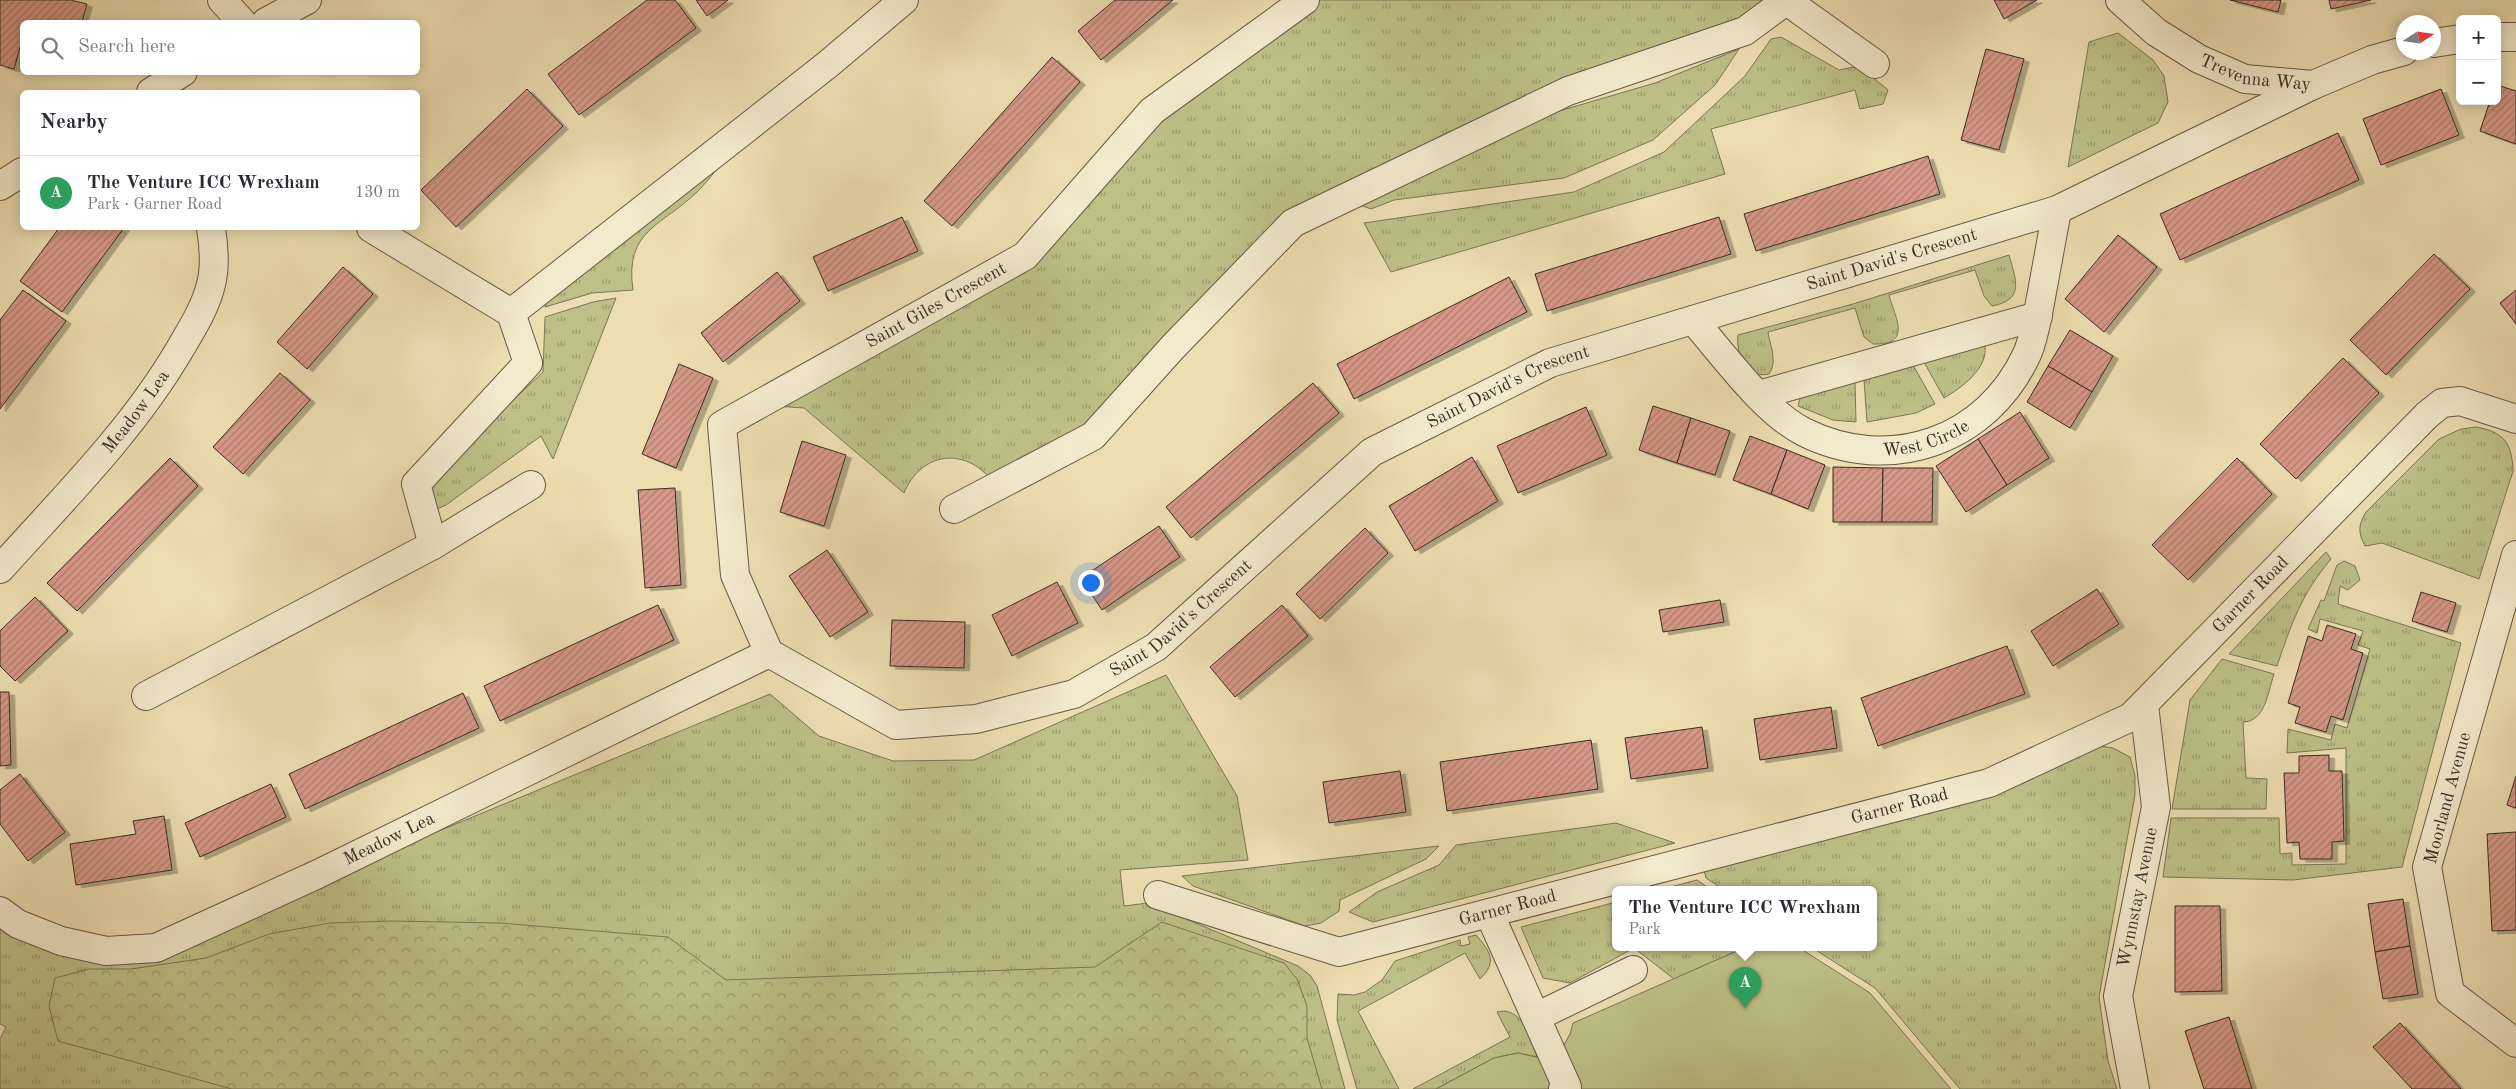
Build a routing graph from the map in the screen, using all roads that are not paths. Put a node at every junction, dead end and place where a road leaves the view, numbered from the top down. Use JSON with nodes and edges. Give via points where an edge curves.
{"nodes":[{"id":1,"x":222,"y":0,"type":"edge"},
{"id":2,"x":308,"y":0,"type":"edge"},
{"id":3,"x":904,"y":0,"type":"edge"},
{"id":4,"x":1305,"y":0,"type":"edge"},
{"id":5,"x":1787,"y":0,"type":"edge"},
{"id":6,"x":2120,"y":0,"type":"edge"},
{"id":7,"x":240,"y":20,"type":"edge"},
{"id":8,"x":270,"y":20,"type":"edge"},
{"id":9,"x":2501,"y":37,"type":"edge"},
{"id":10,"x":2516,"y":37,"type":"edge"},
{"id":11,"x":2456,"y":40,"type":"edge"},
{"id":12,"x":2441,"y":42,"type":"edge"},
{"id":13,"x":2396,"y":53,"type":"edge"},
{"id":14,"x":1875,"y":64,"type":"dead end"},
{"id":15,"x":179,"y":75,"type":"edge"},
{"id":16,"x":2313,"y":85,"type":"junction"},
{"id":17,"x":154,"y":90,"type":"edge"},
{"id":18,"x":20,"y":173,"type":"edge"},
{"id":19,"x":0,"y":186,"type":"edge"},
{"id":20,"x":2057,"y":210,"type":"junction"},
{"id":21,"x":211,"y":230,"type":"edge"},
{"id":22,"x":374,"y":230,"type":"edge"},
{"id":23,"x":511,"y":313,"type":"junction"},
{"id":24,"x":2038,"y":316,"type":"junction"},
{"id":25,"x":1693,"y":320,"type":"junction"},
{"id":26,"x":1759,"y":395,"type":"junction"},
{"id":27,"x":2516,"y":419,"type":"edge"},
{"id":28,"x":530,"y":485,"type":"dead end"},
{"id":29,"x":954,"y":509,"type":"dead end"},
{"id":30,"x":433,"y":545,"type":"junction"},
{"id":31,"x":2516,"y":554,"type":"edge"},
{"id":32,"x":0,"y":569,"type":"edge"},
{"id":33,"x":769,"y":653,"type":"junction"},
{"id":34,"x":146,"y":696,"type":"dead end"},
{"id":35,"x":2144,"y":705,"type":"junction"},
{"id":36,"x":1158,"y":895,"type":"dead end"},
{"id":37,"x":0,"y":911,"type":"edge"},
{"id":38,"x":1489,"y":913,"type":"junction"},
{"id":39,"x":1633,"y":970,"type":"dead end"},
{"id":40,"x":1536,"y":1017,"type":"junction"},
{"id":41,"x":2516,"y":1043,"type":"edge"},
{"id":42,"x":1563,"y":1089,"type":"edge"},
{"id":43,"x":2135,"y":1089,"type":"edge"}],
"edges":[{"from":1,"to":7,"type":"street"},
{"from":2,"to":8,"type":"street"},
{"from":3,"to":23,"type":"street","via":[[827,65]]},
{"from":4,"to":33,"type":"street","name":"Saint Giles Crescent","via":[[1152,111],[1025,256],[722,426],[735,575]]},
{"from":5,"to":14,"type":"street"},
{"from":5,"to":29,"type":"street","via":[[1745,32],[1568,91],[1293,223],[1173,347],[1093,436]]},
{"from":6,"to":16,"type":"street","name":"Trevenna Way","via":[[2156,32],[2199,59],[2245,79]]},
{"from":9,"to":10,"type":"street"},
{"from":11,"to":12,"type":"street"},
{"from":13,"to":16,"type":"street","name":"Trevenna Way"},
{"from":15,"to":17,"type":"street"},
{"from":16,"to":20,"type":"street","name":"Saint David's Crescent"},
{"from":18,"to":19,"type":"street"},
{"from":20,"to":24,"type":"street","name":"West Circle"},
{"from":20,"to":25,"type":"street","name":"Saint David's Crescent"},
{"from":21,"to":32,"type":"street","name":"Meadow Lea","via":[[215,248],[211,287],[198,319],[165,375],[130,423]]},
{"from":22,"to":23,"type":"street"},
{"from":23,"to":30,"type":"street","via":[[528,363],[416,484]]},
{"from":24,"to":26,"type":"street"},
{"from":24,"to":26,"type":"street","name":"West Circle","via":[[2028,353],[2009,387],[1983,415],[1951,435],[1916,447],[1886,451],[1855,449],[1804,432]]},
{"from":25,"to":26,"type":"street","name":"West Circle"},
{"from":25,"to":33,"type":"street","name":"Saint David's Crescent","via":[[1550,363],[1372,452],[1156,647],[1074,694],[976,719],[896,725]]},
{"from":27,"to":35,"type":"street","name":"Garner Road","via":[[2460,401],[2442,403]]},
{"from":28,"to":30,"type":"street"},
{"from":30,"to":34,"type":"street"},
{"from":31,"to":41,"type":"street","name":"Moorland Avenue","via":[[2427,867],[2450,993]]},
{"from":33,"to":37,"type":"street","name":"Meadow Lea","via":[[318,874],[156,948],[106,951],[61,941],[18,924]]},
{"from":35,"to":38,"type":"street","name":"Garner Road","via":[[2131,717],[1989,783]]},
{"from":35,"to":43,"type":"street","name":"Wynnstay Avenue","via":[[2156,807],[2118,996]]},
{"from":36,"to":38,"type":"street","name":"Garner Road","via":[[1339,952]]},
{"from":38,"to":40,"type":"street"},
{"from":39,"to":40,"type":"street"},
{"from":40,"to":42,"type":"street","via":[[1567,1087]]}]}
